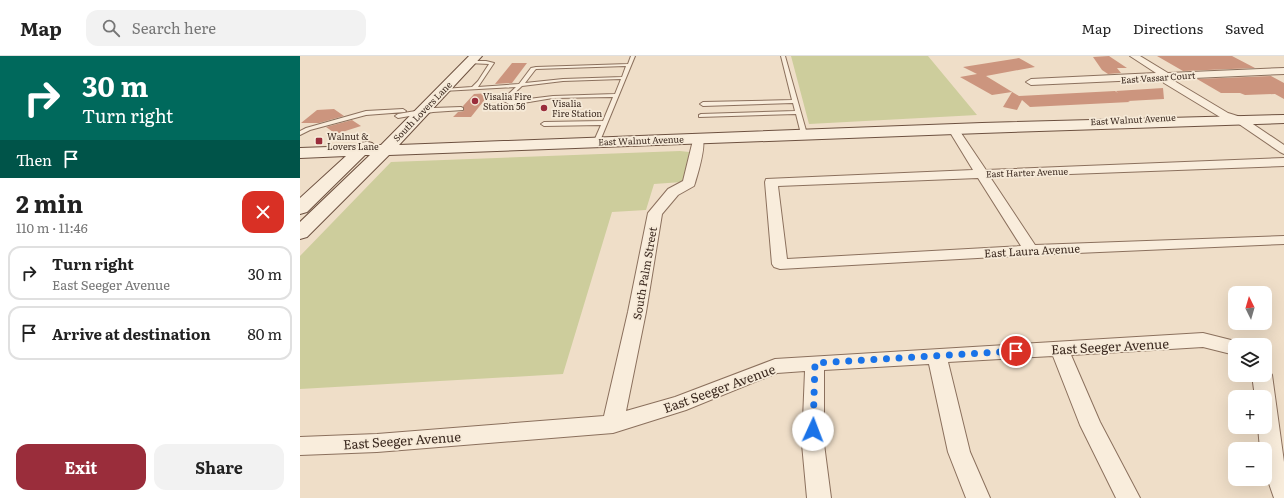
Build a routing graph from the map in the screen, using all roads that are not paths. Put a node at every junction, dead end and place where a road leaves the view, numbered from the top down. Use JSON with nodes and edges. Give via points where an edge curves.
{"nodes":[{"id":1,"x":633,"y":56,"type":"edge"},
{"id":2,"x":783,"y":56,"type":"edge"},
{"id":3,"x":1134,"y":56,"type":"edge"},
{"id":4,"x":469,"y":58,"type":"edge"},
{"id":5,"x":629,"y":66,"type":"junction"},
{"id":6,"x":571,"y":67,"type":"junction"},
{"id":7,"x":1284,"y":71,"type":"edge"},
{"id":8,"x":442,"y":74,"type":"dead end"},
{"id":9,"x":1166,"y":76,"type":"junction"},
{"id":10,"x":623,"y":78,"type":"junction"},
{"id":11,"x":563,"y":80,"type":"junction"},
{"id":12,"x":1031,"y":82,"type":"dead end"},
{"id":13,"x":520,"y":85,"type":"junction"},
{"id":14,"x":474,"y":88,"type":"junction"},
{"id":15,"x":443,"y":90,"type":"junction"},
{"id":16,"x":616,"y":95,"type":"junction"},
{"id":17,"x":794,"y":101,"type":"junction"},
{"id":18,"x":703,"y":104,"type":"dead end"},
{"id":19,"x":418,"y":106,"type":"junction"},
{"id":20,"x":461,"y":108,"type":"dead end"},
{"id":21,"x":797,"y":112,"type":"junction"},
{"id":22,"x":1284,"y":113,"type":"edge"},
{"id":23,"x":701,"y":116,"type":"dead end"},
{"id":24,"x":1234,"y":117,"type":"junction"},
{"id":25,"x":1284,"y":119,"type":"edge"},
{"id":26,"x":605,"y":123,"type":"junction"},
{"id":27,"x":544,"y":124,"type":"dead end"},
{"id":28,"x":390,"y":128,"type":"junction"},
{"id":29,"x":953,"y":129,"type":"junction"},
{"id":30,"x":300,"y":133,"type":"edge"},
{"id":31,"x":804,"y":134,"type":"junction"},
{"id":32,"x":698,"y":138,"type":"junction"},
{"id":33,"x":597,"y":142,"type":"junction"},
{"id":34,"x":362,"y":150,"type":"junction"},
{"id":35,"x":1284,"y":150,"type":"edge"},
{"id":36,"x":300,"y":153,"type":"edge"},
{"id":37,"x":1284,"y":162,"type":"edge"},
{"id":38,"x":981,"y":174,"type":"junction"},
{"id":39,"x":300,"y":208,"type":"edge"},
{"id":40,"x":300,"y":233,"type":"edge"},
{"id":41,"x":1284,"y":240,"type":"edge"},
{"id":42,"x":1031,"y":250,"type":"junction"},
{"id":43,"x":780,"y":264,"type":"joint"},
{"id":44,"x":1228,"y":346,"type":"edge"},
{"id":45,"x":1059,"y":348,"type":"junction"},
{"id":46,"x":937,"y":356,"type":"junction"},
{"id":47,"x":815,"y":363,"type":"junction"},
{"id":48,"x":612,"y":424,"type":"junction"},
{"id":49,"x":1269,"y":434,"type":"edge"},
{"id":50,"x":300,"y":446,"type":"edge"},
{"id":51,"x":1284,"y":494,"type":"edge"},
{"id":52,"x":819,"y":498,"type":"edge"},
{"id":53,"x":978,"y":498,"type":"edge"},
{"id":54,"x":1128,"y":498,"type":"edge"}],
"edges":[{"from":1,"to":5,"type":"lane"},
{"from":2,"to":17,"type":"lane"},
{"from":3,"to":9,"type":"street"},
{"from":4,"to":8,"type":"main road","name":"South Lovers Lane"},
{"from":4,"to":14,"type":"lane","via":[[492,63]]},
{"from":4,"to":15,"type":"main road","name":"South Lovers Lane"},
{"from":5,"to":6,"type":"lane"},
{"from":5,"to":10,"type":"lane"},
{"from":6,"to":11,"type":"lane"},
{"from":6,"to":13,"type":"lane","via":[[533,69]]},
{"from":7,"to":9,"type":"street","name":"East Vassar Court"},
{"from":9,"to":12,"type":"street","name":"East Vassar Court"},
{"from":9,"to":24,"type":"street","via":[[1167,81]]},
{"from":10,"to":11,"type":"lane"},
{"from":10,"to":16,"type":"lane"},
{"from":11,"to":13,"type":"lane"},
{"from":13,"to":14,"type":"lane"},
{"from":13,"to":16,"type":"lane","via":[[504,100],[511,103],[553,97]]},
{"from":14,"to":15,"type":"lane"},
{"from":15,"to":19,"type":"main road","name":"South Lovers Lane"},
{"from":16,"to":26,"type":"lane"},
{"from":17,"to":18,"type":"lane"},
{"from":17,"to":21,"type":"lane"},
{"from":19,"to":20,"type":"lane"},
{"from":19,"to":28,"type":"main road","name":"South Lovers Lane"},
{"from":19,"to":28,"type":"main road","name":"South Lovers Lane"},
{"from":21,"to":23,"type":"lane"},
{"from":21,"to":31,"type":"lane"},
{"from":22,"to":24,"type":"main road","name":"East Walnut Avenue"},
{"from":24,"to":25,"type":"main road","name":"East Walnut Avenue"},
{"from":24,"to":29,"type":"main road","name":"East Walnut Avenue"},
{"from":24,"to":35,"type":"street"},
{"from":26,"to":27,"type":"lane"},
{"from":26,"to":33,"type":"lane"},
{"from":28,"to":30,"type":"lane","via":[[366,113]]},
{"from":28,"to":33,"type":"main road","name":"East Walnut Avenue"},
{"from":28,"to":34,"type":"main road","name":"East Walnut Avenue"},
{"from":28,"to":40,"type":"main road","name":"South Lovers Lane"},
{"from":29,"to":31,"type":"main road","name":"East Walnut Avenue"},
{"from":29,"to":38,"type":"street"},
{"from":31,"to":32,"type":"main road","name":"East Walnut Avenue"},
{"from":32,"to":33,"type":"main road","name":"East Walnut Avenue"},
{"from":32,"to":48,"type":"street","name":"South Palm Street","via":[[689,183],[673,192],[655,213],[637,312]]},
{"from":34,"to":36,"type":"main road","name":"East Walnut Avenue"},
{"from":34,"to":39,"type":"main road"},
{"from":37,"to":38,"type":"street","name":"East Harter Avenue"},
{"from":38,"to":42,"type":"street"},
{"from":38,"to":43,"type":"street","name":"East Harter Avenue","via":[[771,182]]},
{"from":41,"to":42,"type":"street","name":"East Laura Avenue"},
{"from":42,"to":43,"type":"street","name":"East Laura Avenue"},
{"from":44,"to":45,"type":"street","name":"East Seeger Avenue","via":[[1203,340]]},
{"from":45,"to":46,"type":"street","name":"East Seeger Avenue"},
{"from":45,"to":54,"type":"street","via":[[1091,425]]},
{"from":46,"to":47,"type":"street","name":"East Seeger Avenue"},
{"from":46,"to":53,"type":"street","via":[[959,452]]},
{"from":47,"to":48,"type":"street","name":"East Seeger Avenue","via":[[775,366],[679,404]]},
{"from":47,"to":52,"type":"street","via":[[813,444]]},
{"from":48,"to":50,"type":"street","name":"East Seeger Avenue","via":[[377,443]]},
{"from":49,"to":51,"type":"street","via":[[1272,459]]}]}
